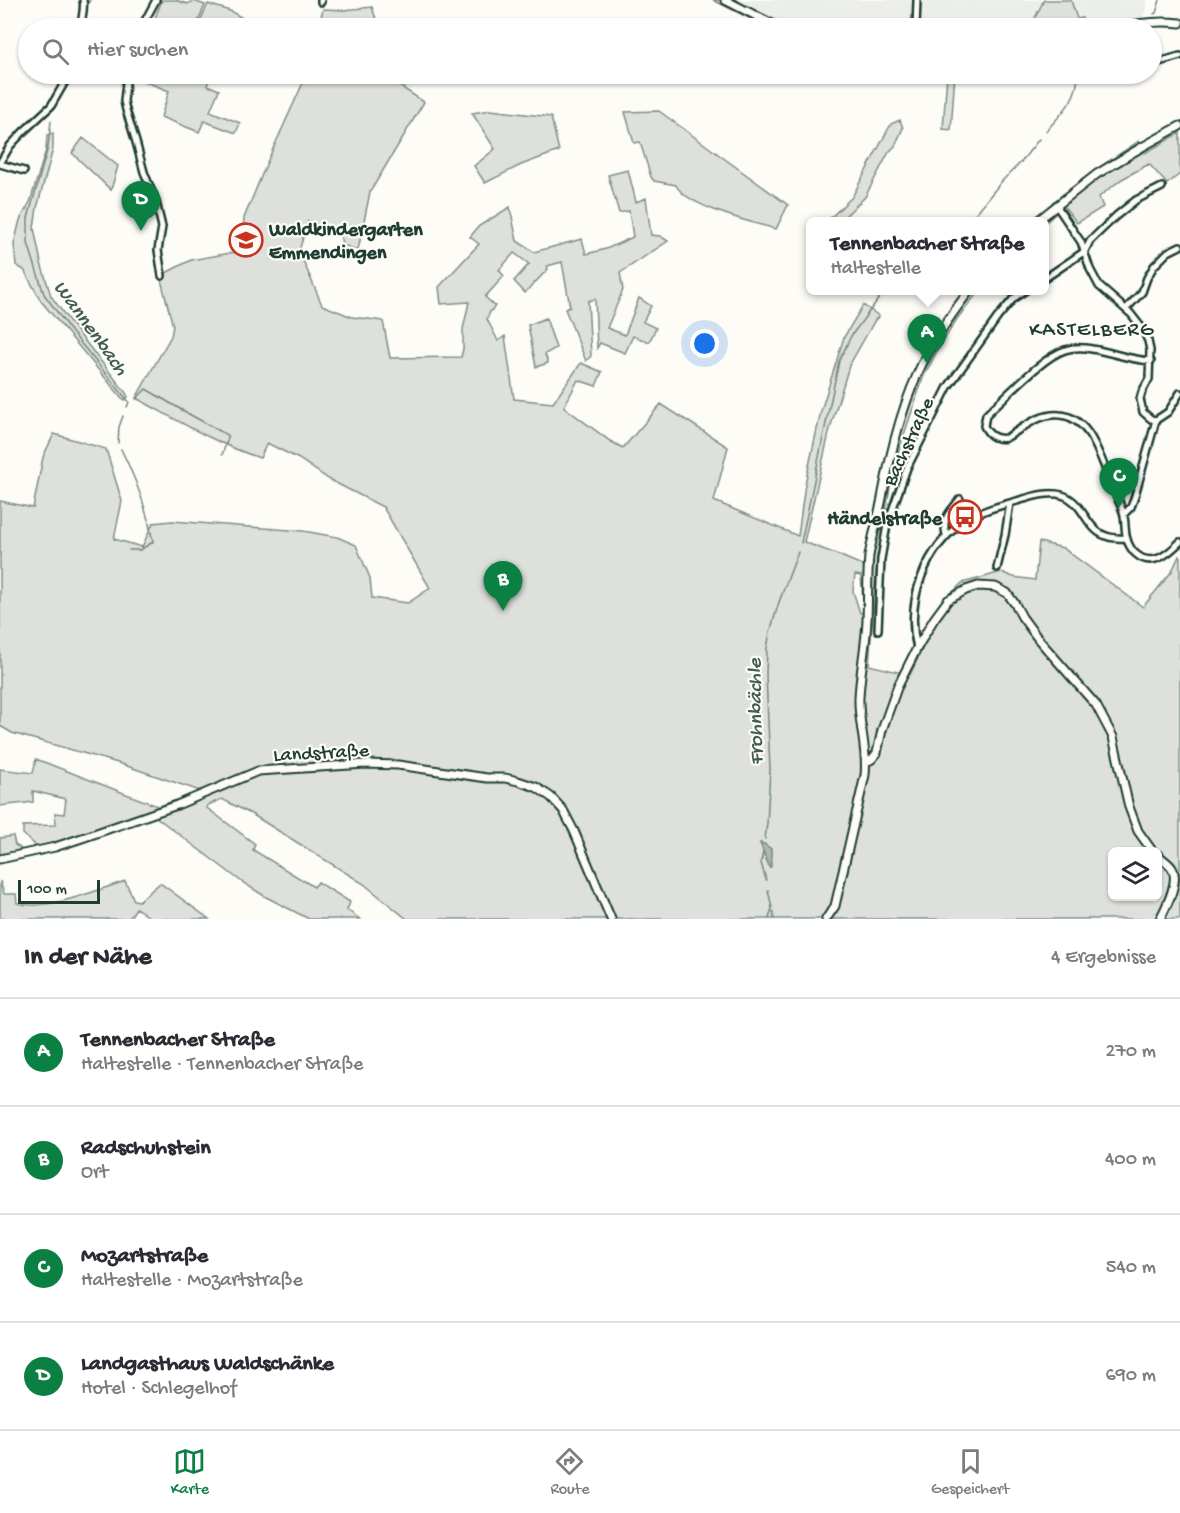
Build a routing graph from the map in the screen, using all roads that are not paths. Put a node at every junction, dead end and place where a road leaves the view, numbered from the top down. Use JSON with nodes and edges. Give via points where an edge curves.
{"nodes":[{"id":1,"x":83,"y":0,"type":"edge"},
{"id":2,"x":156,"y":0,"type":"edge"},
{"id":3,"x":725,"y":0,"type":"edge"},
{"id":4,"x":917,"y":0,"type":"edge"},
{"id":5,"x":82,"y":18,"type":"edge"},
{"id":6,"x":146,"y":18,"type":"edge"},
{"id":7,"x":760,"y":18,"type":"edge"},
{"id":8,"x":916,"y":18,"type":"edge"},
{"id":9,"x":1162,"y":22,"type":"edge"},
{"id":10,"x":1180,"y":23,"type":"edge"},
{"id":11,"x":1180,"y":56,"type":"edge"},
{"id":12,"x":1162,"y":61,"type":"edge"},
{"id":13,"x":64,"y":84,"type":"edge"},
{"id":14,"x":126,"y":84,"type":"edge"},
{"id":15,"x":1180,"y":126,"type":"edge"},
{"id":16,"x":0,"y":164,"type":"edge"},
{"id":17,"x":24,"y":171,"type":"dead end"},
{"id":18,"x":1162,"y":187,"type":"dead end"},
{"id":19,"x":1056,"y":205,"type":"junction"},
{"id":20,"x":1042,"y":217,"type":"edge"},
{"id":21,"x":1180,"y":246,"type":"edge"},
{"id":22,"x":1085,"y":251,"type":"junction"},
{"id":23,"x":162,"y":276,"type":"dead end"},
{"id":24,"x":1049,"y":276,"type":"edge"},
{"id":25,"x":967,"y":295,"type":"edge"},
{"id":26,"x":1019,"y":295,"type":"edge"},
{"id":27,"x":1126,"y":309,"type":"junction"},
{"id":28,"x":1150,"y":361,"type":"junction"},
{"id":29,"x":1180,"y":393,"type":"edge"},
{"id":30,"x":1156,"y":420,"type":"junction"},
{"id":31,"x":960,"y":500,"type":"dead end"},
{"id":32,"x":1010,"y":503,"type":"junction"},
{"id":33,"x":1124,"y":514,"type":"junction"},
{"id":34,"x":946,"y":536,"type":"junction"},
{"id":35,"x":1126,"y":538,"type":"junction"},
{"id":36,"x":1180,"y":542,"type":"edge"},
{"id":37,"x":997,"y":568,"type":"dead end"},
{"id":38,"x":878,"y":630,"type":"dead end"},
{"id":39,"x":917,"y":648,"type":"junction"},
{"id":40,"x":866,"y":762,"type":"junction"},
{"id":41,"x":1149,"y":847,"type":"edge"},
{"id":42,"x":1162,"y":858,"type":"edge"},
{"id":43,"x":0,"y":859,"type":"edge"},
{"id":44,"x":611,"y":919,"type":"edge"},
{"id":45,"x":826,"y":919,"type":"edge"},
{"id":46,"x":1160,"y":919,"type":"edge"}],
"edges":[{"from":1,"to":5,"type":"street"},
{"from":2,"to":6,"type":"street"},
{"from":3,"to":7,"type":"street"},
{"from":4,"to":8,"type":"street"},
{"from":9,"to":10,"type":"street"},
{"from":11,"to":12,"type":"street"},
{"from":13,"to":16,"type":"street","via":[[51,106],[10,146]]},
{"from":14,"to":23,"type":"street","via":[[126,110],[162,227],[158,250]]},
{"from":15,"to":19,"type":"street","via":[[1097,174]]},
{"from":16,"to":17,"type":"street"},
{"from":18,"to":22,"type":"street","via":[[1116,216]]},
{"from":19,"to":20,"type":"street"},
{"from":19,"to":22,"type":"street"},
{"from":21,"to":27,"type":"street","via":[[1154,266],[1142,292]]},
{"from":22,"to":24,"type":"street"},
{"from":22,"to":27,"type":"street","via":[[1100,286]]},
{"from":25,"to":40,"type":"street","via":[[940,332],[917,376],[886,474],[870,556],[866,642],[861,664],[859,699]]},
{"from":26,"to":38,"type":"street","name":"Bachstraße","via":[[998,317],[948,387],[907,468],[887,525],[881,559]]},
{"from":27,"to":28,"type":"street","via":[[1148,341]]},
{"from":28,"to":30,"type":"street","via":[[1149,379],[1140,399],[1143,412]]},
{"from":28,"to":33,"type":"street","via":[[1082,347],[1062,351],[1045,361],[993,408],[984,422],[986,431],[1000,439],[1042,417],[1059,414],[1075,419],[1096,446]]},
{"from":29,"to":30,"type":"street","via":[[1168,412]]},
{"from":30,"to":33,"type":"street","via":[[1134,499]]},
{"from":31,"to":34,"type":"street","via":[[945,520]]},
{"from":32,"to":34,"type":"street","via":[[973,517]]},
{"from":32,"to":35,"type":"street","via":[[1053,493],[1063,495],[1106,537]]},
{"from":32,"to":37,"type":"street"},
{"from":33,"to":35,"type":"street"},
{"from":34,"to":39,"type":"street","via":[[918,584],[913,635]]},
{"from":35,"to":36,"type":"street","via":[[1133,552],[1145,560],[1164,557]]},
{"from":39,"to":40,"type":"street","via":[[897,688],[877,753]]},
{"from":39,"to":41,"type":"street","via":[[948,600],[978,586],[995,587],[1006,594],[1039,640],[1096,705],[1113,737],[1138,831]]},
{"from":40,"to":45,"type":"street","via":[[835,906]]},
{"from":42,"to":46,"type":"street","via":[[1176,875]]},
{"from":43,"to":44,"type":"street","name":"Landstraße","via":[[85,837],[258,771],[398,765],[505,778],[536,787],[551,797],[574,831]]}]}
